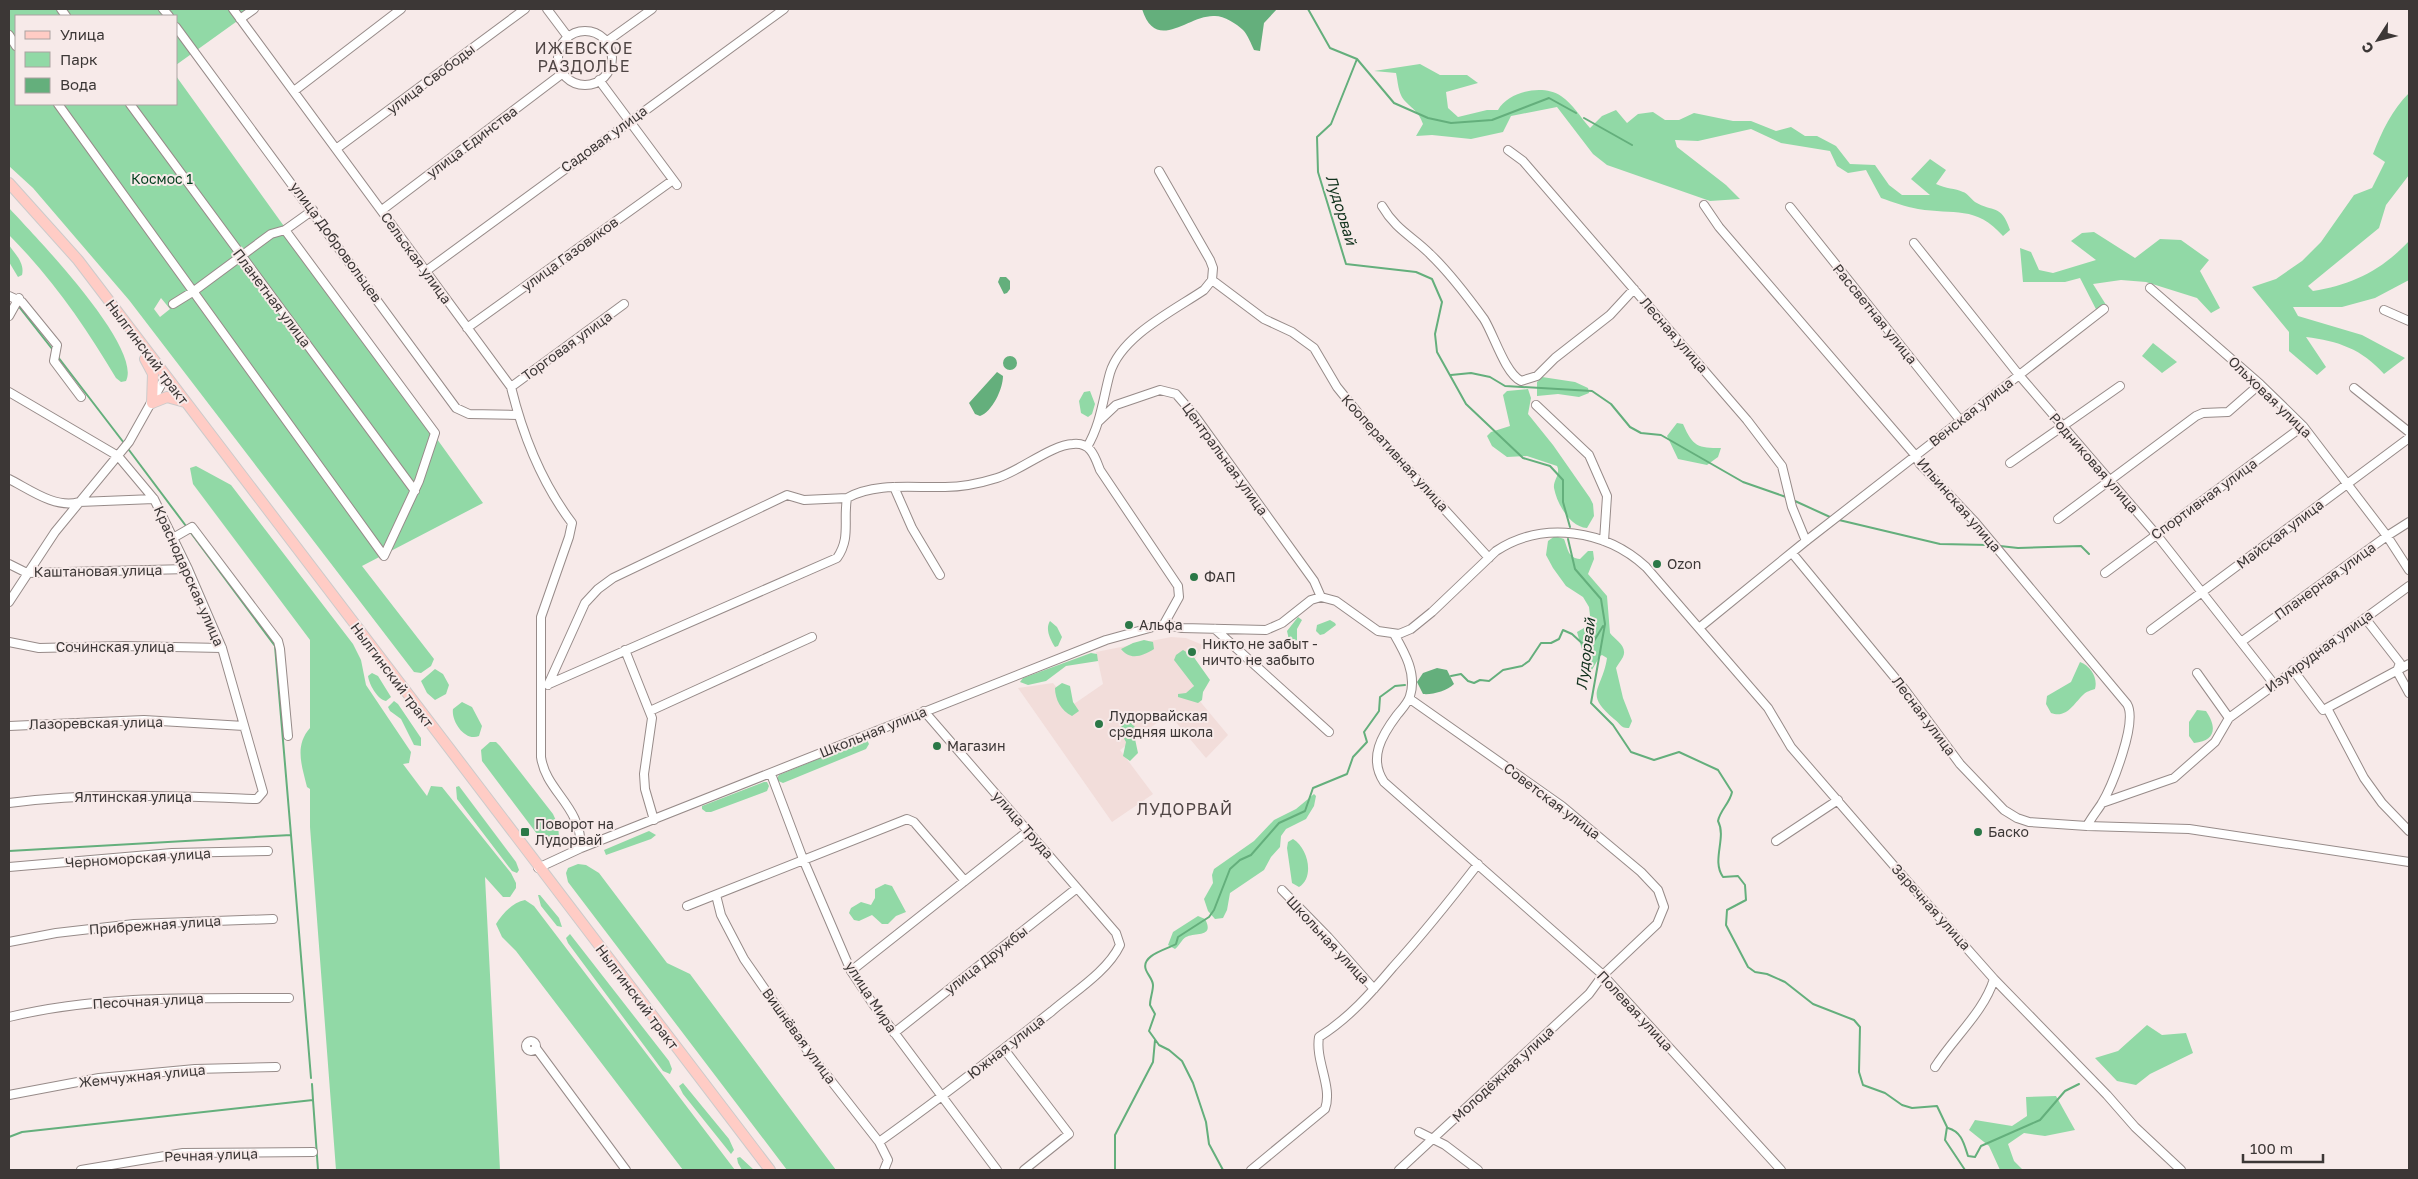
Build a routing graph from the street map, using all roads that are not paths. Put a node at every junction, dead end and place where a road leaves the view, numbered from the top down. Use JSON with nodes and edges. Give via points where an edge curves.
{"nodes":[{"id":1,"x":233,"y":9,"type":"edge"},
{"id":2,"x":254,"y":9,"type":"edge"},
{"id":3,"x":401,"y":9,"type":"edge"},
{"id":4,"x":525,"y":9,"type":"edge"},
{"id":5,"x":547,"y":9,"type":"edge"},
{"id":6,"x":652,"y":9,"type":"edge"},
{"id":7,"x":784,"y":9,"type":"edge"},
{"id":8,"x":240,"y":19,"type":"junction"},
{"id":9,"x":178,"y":30,"type":"edge"},
{"id":10,"x":568,"y":37,"type":"junction"},
{"id":11,"x":606,"y":42,"type":"junction"},
{"id":12,"x":563,"y":73,"type":"junction"},
{"id":13,"x":599,"y":80,"type":"junction"},
{"id":14,"x":294,"y":91,"type":"junction"},
{"id":15,"x":59,"y":105,"type":"edge"},
{"id":16,"x":131,"y":105,"type":"edge"},
{"id":17,"x":629,"y":121,"type":"junction"},
{"id":18,"x":336,"y":149,"type":"junction"},
{"id":19,"x":1508,"y":150,"type":"dead end"},
{"id":20,"x":1159,"y":171,"type":"dead end"},
{"id":21,"x":9,"y":183,"type":"edge"},
{"id":22,"x":1704,"y":205,"type":"dead end"},
{"id":23,"x":1382,"y":206,"type":"dead end"},
{"id":24,"x":1790,"y":208,"type":"dead end"},
{"id":25,"x":312,"y":210,"type":"junction"},
{"id":26,"x":382,"y":210,"type":"junction"},
{"id":27,"x":285,"y":230,"type":"junction"},
{"id":28,"x":1914,"y":243,"type":"dead end"},
{"id":29,"x":240,"y":256,"type":"junction"},
{"id":30,"x":86,"y":271,"type":"junction"},
{"id":31,"x":426,"y":271,"type":"junction"},
{"id":32,"x":1212,"y":280,"type":"junction"},
{"id":33,"x":2150,"y":288,"type":"dead end"},
{"id":34,"x":1634,"y":289,"type":"junction"},
{"id":35,"x":194,"y":291,"type":"junction"},
{"id":36,"x":9,"y":296,"type":"edge"},
{"id":37,"x":19,"y":298,"type":"junction"},
{"id":38,"x":173,"y":304,"type":"dead end"},
{"id":39,"x":624,"y":304,"type":"dead end"},
{"id":40,"x":2104,"y":309,"type":"dead end"},
{"id":41,"x":2384,"y":310,"type":"dead end"},
{"id":42,"x":9,"y":316,"type":"edge"},
{"id":43,"x":2409,"y":321,"type":"edge"},
{"id":44,"x":467,"y":328,"type":"junction"},
{"id":45,"x":2019,"y":375,"type":"junction"},
{"id":46,"x":166,"y":376,"type":"junction"},
{"id":47,"x":2260,"y":384,"type":"junction"},
{"id":48,"x":2120,"y":386,"type":"dead end"},
{"id":49,"x":511,"y":387,"type":"junction"},
{"id":50,"x":2354,"y":388,"type":"dead end"},
{"id":51,"x":9,"y":392,"type":"edge"},
{"id":52,"x":81,"y":397,"type":"dead end"},
{"id":53,"x":185,"y":402,"type":"junction"},
{"id":54,"x":152,"y":403,"type":"junction"},
{"id":55,"x":1536,"y":406,"type":"dead end"},
{"id":56,"x":518,"y":415,"type":"junction"},
{"id":57,"x":1960,"y":420,"type":"junction"},
{"id":58,"x":1099,"y":421,"type":"junction"},
{"id":59,"x":2303,"y":426,"type":"junction"},
{"id":60,"x":2063,"y":427,"type":"junction"},
{"id":61,"x":2409,"y":432,"type":"edge"},
{"id":62,"x":2409,"y":438,"type":"edge"},
{"id":63,"x":1087,"y":447,"type":"junction"},
{"id":64,"x":1915,"y":455,"type":"junction"},
{"id":65,"x":118,"y":456,"type":"junction"},
{"id":66,"x":2010,"y":463,"type":"dead end"},
{"id":67,"x":9,"y":478,"type":"edge"},
{"id":68,"x":2108,"y":481,"type":"junction"},
{"id":69,"x":2347,"y":484,"type":"junction"},
{"id":70,"x":894,"y":487,"type":"junction"},
{"id":71,"x":415,"y":490,"type":"junction"},
{"id":72,"x":848,"y":498,"type":"junction"},
{"id":73,"x":154,"y":499,"type":"junction"},
{"id":74,"x":79,"y":502,"type":"junction"},
{"id":75,"x":2058,"y":519,"type":"dead end"},
{"id":76,"x":2409,"y":522,"type":"edge"},
{"id":77,"x":2156,"y":534,"type":"junction"},
{"id":78,"x":2387,"y":536,"type":"junction"},
{"id":79,"x":173,"y":538,"type":"junction"},
{"id":80,"x":1604,"y":541,"type":"junction"},
{"id":81,"x":1806,"y":541,"type":"junction"},
{"id":82,"x":1792,"y":553,"type":"junction"},
{"id":83,"x":1489,"y":558,"type":"junction"},
{"id":84,"x":9,"y":564,"type":"edge"},
{"id":85,"x":188,"y":570,"type":"junction"},
{"id":86,"x":2409,"y":570,"type":"edge"},
{"id":87,"x":27,"y":573,"type":"junction"},
{"id":88,"x":2105,"y":573,"type":"dead end"},
{"id":89,"x":940,"y":575,"type":"dead end"},
{"id":90,"x":2409,"y":586,"type":"edge"},
{"id":91,"x":2202,"y":592,"type":"junction"},
{"id":92,"x":1321,"y":597,"type":"junction"},
{"id":93,"x":9,"y":602,"type":"edge"},
{"id":94,"x":2365,"y":618,"type":"junction"},
{"id":95,"x":1164,"y":624,"type":"junction"},
{"id":96,"x":1699,"y":628,"type":"junction"},
{"id":97,"x":1215,"y":629,"type":"junction"},
{"id":98,"x":2151,"y":630,"type":"dead end"},
{"id":99,"x":1394,"y":634,"type":"junction"},
{"id":100,"x":812,"y":637,"type":"dead end"},
{"id":101,"x":9,"y":642,"type":"edge"},
{"id":102,"x":2241,"y":642,"type":"junction"},
{"id":103,"x":222,"y":648,"type":"junction"},
{"id":104,"x":625,"y":650,"type":"junction"},
{"id":105,"x":2409,"y":664,"type":"edge"},
{"id":106,"x":2293,"y":670,"type":"junction"},
{"id":107,"x":2397,"y":671,"type":"junction"},
{"id":108,"x":2197,"y":673,"type":"dead end"},
{"id":109,"x":549,"y":684,"type":"junction"},
{"id":110,"x":2274,"y":684,"type":"junction"},
{"id":111,"x":541,"y":692,"type":"junction"},
{"id":112,"x":2409,"y":693,"type":"edge"},
{"id":113,"x":1410,"y":699,"type":"junction"},
{"id":114,"x":2325,"y":709,"type":"junction"},
{"id":115,"x":650,"y":711,"type":"junction"},
{"id":116,"x":924,"y":711,"type":"junction"},
{"id":117,"x":2230,"y":718,"type":"junction"},
{"id":118,"x":9,"y":726,"type":"edge"},
{"id":119,"x":244,"y":726,"type":"junction"},
{"id":120,"x":1329,"y":732,"type":"dead end"},
{"id":121,"x":288,"y":736,"type":"dead end"},
{"id":122,"x":771,"y":774,"type":"junction"},
{"id":123,"x":257,"y":799,"type":"joint"},
{"id":124,"x":1838,"y":800,"type":"junction"},
{"id":125,"x":9,"y":803,"type":"edge"},
{"id":126,"x":2102,"y":803,"type":"junction"},
{"id":127,"x":654,"y":820,"type":"junction"},
{"id":128,"x":2087,"y":826,"type":"junction"},
{"id":129,"x":1028,"y":831,"type":"junction"},
{"id":130,"x":2409,"y":831,"type":"edge"},
{"id":131,"x":1776,"y":841,"type":"dead end"},
{"id":132,"x":581,"y":848,"type":"junction"},
{"id":133,"x":268,"y":851,"type":"dead end"},
{"id":134,"x":803,"y":859,"type":"junction"},
{"id":135,"x":2409,"y":862,"type":"edge"},
{"id":136,"x":1478,"y":864,"type":"junction"},
{"id":137,"x":9,"y":867,"type":"edge"},
{"id":138,"x":538,"y":868,"type":"junction"},
{"id":139,"x":966,"y":881,"type":"junction"},
{"id":140,"x":1077,"y":888,"type":"junction"},
{"id":141,"x":1282,"y":890,"type":"dead end"},
{"id":142,"x":716,"y":895,"type":"junction"},
{"id":143,"x":686,"y":906,"type":"dead end"},
{"id":144,"x":273,"y":920,"type":"dead end"},
{"id":145,"x":1657,"y":924,"type":"joint"},
{"id":146,"x":9,"y":942,"type":"edge"},
{"id":147,"x":1120,"y":942,"type":"joint"},
{"id":148,"x":851,"y":971,"type":"junction"},
{"id":149,"x":1603,"y":975,"type":"junction"},
{"id":150,"x":1994,"y":978,"type":"junction"},
{"id":151,"x":1374,"y":989,"type":"junction"},
{"id":152,"x":289,"y":998,"type":"dead end"},
{"id":153,"x":9,"y":1017,"type":"edge"},
{"id":154,"x":894,"y":1033,"type":"junction"},
{"id":155,"x":536,"y":1048,"type":"dead end"},
{"id":156,"x":1004,"y":1049,"type":"junction"},
{"id":157,"x":276,"y":1067,"type":"dead end"},
{"id":158,"x":1935,"y":1067,"type":"dead end"},
{"id":159,"x":9,"y":1095,"type":"edge"},
{"id":160,"x":942,"y":1097,"type":"junction"},
{"id":161,"x":1419,"y":1132,"type":"dead end"},
{"id":162,"x":1433,"y":1138,"type":"junction"},
{"id":163,"x":879,"y":1142,"type":"junction"},
{"id":164,"x":313,"y":1152,"type":"dead end"},
{"id":165,"x":81,"y":1170,"type":"edge"},
{"id":166,"x":626,"y":1170,"type":"edge"},
{"id":167,"x":770,"y":1170,"type":"edge"},
{"id":168,"x":884,"y":1170,"type":"edge"},
{"id":169,"x":997,"y":1170,"type":"edge"},
{"id":170,"x":1024,"y":1170,"type":"edge"},
{"id":171,"x":1252,"y":1170,"type":"edge"},
{"id":172,"x":1399,"y":1170,"type":"edge"},
{"id":173,"x":1478,"y":1170,"type":"edge"},
{"id":174,"x":1781,"y":1170,"type":"edge"},
{"id":175,"x":2181,"y":1170,"type":"edge"}],
"edges":[{"from":1,"to":8,"type":"street","name":"Сельская улица"},
{"from":2,"to":8,"type":"street"},
{"from":3,"to":14,"type":"street"},
{"from":4,"to":18,"type":"street","name":"улица Свободы"},
{"from":5,"to":10,"type":"street"},
{"from":6,"to":11,"type":"street"},
{"from":7,"to":17,"type":"street","name":"Садовая улица"},
{"from":8,"to":14,"type":"street","name":"Сельская улица"},
{"from":9,"to":25,"type":"street","name":"улица Добровольцев"},
{"from":10,"to":11,"type":"street","via":[[592,32]]},
{"from":10,"to":12,"type":"street","via":[[559,50]]},
{"from":11,"to":13,"type":"street","via":[[612,58],[606,74]]},
{"from":12,"to":13,"type":"street","via":[[576,83]]},
{"from":12,"to":26,"type":"street","name":"улица Единства"},
{"from":13,"to":17,"type":"street"},
{"from":14,"to":18,"type":"street","name":"Сельская улица"},
{"from":15,"to":35,"type":"street"},
{"from":16,"to":29,"type":"street","name":"Планетная улица"},
{"from":17,"to":31,"type":"street","name":"Садовая улица"},
{"from":17,"to":44,"type":"street","name":"улица Газовиков","via":[[675,182]]},
{"from":18,"to":26,"type":"street","name":"Сельская улица"},
{"from":19,"to":34,"type":"street","name":"Лесная улица","via":[[1523,161]]},
{"from":20,"to":32,"type":"street","via":[[1210,260]]},
{"from":21,"to":30,"type":"main road","name":"Нылгинский тракт"},
{"from":22,"to":64,"type":"street","name":"Ильинская улица","via":[[1762,278]]},
{"from":23,"to":34,"type":"street","via":[[1404,235],[1430,254],[1471,301],[1490,329],[1511,372],[1521,381],[1537,376],[1610,315]]},
{"from":24,"to":57,"type":"street","name":"Рассветная улица"},
{"from":25,"to":27,"type":"street"},
{"from":25,"to":56,"type":"street","name":"улица Добровольцев","via":[[456,408],[469,414]]},
{"from":26,"to":31,"type":"street","name":"Сельская улица"},
{"from":27,"to":29,"type":"street","via":[[271,234]]},
{"from":27,"to":71,"type":"street","via":[[435,433]]},
{"from":28,"to":45,"type":"street","name":"Родниковая улица"},
{"from":29,"to":35,"type":"street"},
{"from":29,"to":71,"type":"street","name":"Планетная улица"},
{"from":30,"to":46,"type":"main road","name":"Нылгинский тракт"},
{"from":30,"to":54,"type":"main road","via":[[92,287],[151,368],[154,382]]},
{"from":31,"to":44,"type":"street","name":"Сельская улица"},
{"from":32,"to":58,"type":"street","via":[[1204,290],[1121,350],[1110,374]]},
{"from":32,"to":83,"type":"street","name":"Кооперативная улица","via":[[1264,319],[1292,332],[1314,348],[1337,387],[1371,429]]},
{"from":33,"to":47,"type":"street","name":"Ольховая улица"},
{"from":34,"to":81,"type":"street","name":"Лесная улица","via":[[1747,420],[1782,466],[1792,507]]},
{"from":35,"to":38,"type":"street"},
{"from":35,"to":71,"type":"street","via":[[384,556]]},
{"from":36,"to":37,"type":"street"},
{"from":37,"to":42,"type":"street"},
{"from":37,"to":52,"type":"street","via":[[57,345],[54,361]]},
{"from":39,"to":49,"type":"street","name":"Торговая улица"},
{"from":40,"to":45,"type":"street","name":"Венская улица"},
{"from":41,"to":43,"type":"street"},
{"from":44,"to":49,"type":"street","name":"Сельская улица"},
{"from":45,"to":57,"type":"street","name":"Венская улица"},
{"from":45,"to":60,"type":"street","name":"Родниковая улица"},
{"from":46,"to":53,"type":"main road","name":"Нылгинский тракт"},
{"from":46,"to":54,"type":"street"},
{"from":47,"to":59,"type":"street","name":"Ольховая улица"},
{"from":47,"to":68,"type":"street","via":[[2228,412],[2196,416]]},
{"from":48,"to":60,"type":"street"},
{"from":49,"to":56,"type":"street","name":"Сельская улица"},
{"from":50,"to":61,"type":"street"},
{"from":51,"to":65,"type":"street","name":"Краснодарская улица"},
{"from":53,"to":54,"type":"main road","via":[[167,397]]},
{"from":53,"to":138,"type":"main road","name":"Нылгинский тракт"},
{"from":54,"to":65,"type":"street"},
{"from":55,"to":80,"type":"street","via":[[1589,456],[1607,496]]},
{"from":56,"to":111,"type":"street","name":"Сельская улица","via":[[527,444],[561,509],[572,523],[541,617]]},
{"from":57,"to":64,"type":"street","name":"Венская улица"},
{"from":58,"to":63,"type":"street"},
{"from":58,"to":92,"type":"street","name":"Центральная улица","via":[[1116,405],[1150,392],[1160,390],[1176,394],[1314,581]]},
{"from":59,"to":69,"type":"street","name":"Ольховая улица"},
{"from":59,"to":77,"type":"street","name":"Спортивная улица"},
{"from":60,"to":66,"type":"street"},
{"from":60,"to":68,"type":"street","name":"Родниковая улица"},
{"from":62,"to":69,"type":"street","name":"Майская улица"},
{"from":63,"to":70,"type":"street","via":[[1074,443],[1014,472],[977,483],[947,487]]},
{"from":63,"to":95,"type":"street","via":[[1094,453],[1100,470],[1178,586],[1179,596]]},
{"from":64,"to":81,"type":"street","name":"Венская улица"},
{"from":64,"to":126,"type":"street","name":"Ильинская улица","via":[[2130,707],[2130,721],[2117,770]]},
{"from":65,"to":73,"type":"street","name":"Краснодарская улица"},
{"from":65,"to":74,"type":"street"},
{"from":67,"to":74,"type":"street","via":[[59,502]]},
{"from":68,"to":75,"type":"street"},
{"from":68,"to":77,"type":"street","name":"Родниковая улица"},
{"from":69,"to":78,"type":"street","name":"Ольховая улица"},
{"from":69,"to":91,"type":"street","name":"Майская улица"},
{"from":70,"to":72,"type":"street","via":[[855,493]]},
{"from":70,"to":89,"type":"street","via":[[912,528]]},
{"from":72,"to":104,"type":"street","via":[[844,513],[845,547],[837,558]]},
{"from":72,"to":109,"type":"street","via":[[804,500],[787,496],[613,578],[598,588],[585,603]]},
{"from":73,"to":74,"type":"street"},
{"from":73,"to":79,"type":"street","name":"Краснодарская улица"},
{"from":74,"to":87,"type":"street"},
{"from":76,"to":78,"type":"street","name":"Планерная улица"},
{"from":77,"to":88,"type":"street","name":"Спортивная улица"},
{"from":77,"to":91,"type":"street","name":"Родниковая улица"},
{"from":78,"to":86,"type":"street","name":"Ольховая улица"},
{"from":78,"to":102,"type":"street","name":"Планерная улица"},
{"from":79,"to":85,"type":"street","name":"Краснодарская улица"},
{"from":79,"to":121,"type":"street","via":[[192,527],[278,641]]},
{"from":80,"to":83,"type":"street","name":"Заречная улица","via":[[1564,532],[1526,536],[1507,544]]},
{"from":80,"to":96,"type":"street","name":"Заречная улица","via":[[1635,557]]},
{"from":81,"to":82,"type":"street","name":"Венская улица"},
{"from":82,"to":96,"type":"street","name":"Венская улица"},
{"from":82,"to":128,"type":"street","name":"Лесная улица","via":[[1905,690],[1960,764],[2004,810],[2029,822]]},
{"from":83,"to":99,"type":"street","via":[[1418,625]]},
{"from":84,"to":87,"type":"street","name":"Каштановая улица"},
{"from":85,"to":87,"type":"street","name":"Каштановая улица"},
{"from":85,"to":103,"type":"street","name":"Краснодарская улица"},
{"from":87,"to":93,"type":"street"},
{"from":90,"to":94,"type":"street","name":"Изумрудная улица"},
{"from":91,"to":98,"type":"street","name":"Майская улица"},
{"from":91,"to":102,"type":"street","name":"Родниковая улица"},
{"from":92,"to":97,"type":"street","via":[[1306,603],[1272,628]]},
{"from":92,"to":99,"type":"street","via":[[1336,601],[1378,631]]},
{"from":94,"to":106,"type":"street","name":"Изумрудная улица"},
{"from":94,"to":107,"type":"street","via":[[2400,663]]},
{"from":95,"to":97,"type":"street","name":"Школьная улица"},
{"from":95,"to":116,"type":"street","name":"Школьная улица","via":[[1103,641]]},
{"from":96,"to":124,"type":"street","name":"Заречная улица","via":[[1768,708],[1791,747]]},
{"from":97,"to":120,"type":"street"},
{"from":99,"to":113,"type":"street","via":[[1410,666]]},
{"from":100,"to":115,"type":"street"},
{"from":101,"to":103,"type":"street","name":"Сочинская улица","via":[[39,648]]},
{"from":102,"to":110,"type":"street","name":"Родниковая улица"},
{"from":103,"to":119,"type":"street","name":"Краснодарская улица"},
{"from":104,"to":109,"type":"street"},
{"from":104,"to":115,"type":"street"},
{"from":105,"to":107,"type":"street"},
{"from":106,"to":110,"type":"street","name":"Изумрудная улица"},
{"from":106,"to":114,"type":"street"},
{"from":107,"to":112,"type":"street"},
{"from":107,"to":114,"type":"street"},
{"from":108,"to":117,"type":"street"},
{"from":109,"to":111,"type":"street"},
{"from":110,"to":117,"type":"street","name":"Изумрудная улица"},
{"from":111,"to":132,"type":"street","via":[[542,763],[579,825]]},
{"from":113,"to":136,"type":"street","name":"Полевая улица","via":[[1394,718],[1378,747],[1376,763],[1380,776]]},
{"from":113,"to":145,"type":"street","name":"Советская улица","via":[[1562,806],[1641,872],[1658,890],[1663,902]]},
{"from":114,"to":130,"type":"street","via":[[2364,778]]},
{"from":115,"to":127,"type":"street","via":[[652,729],[644,774]]},
{"from":116,"to":122,"type":"street","name":"Школьная улица"},
{"from":116,"to":129,"type":"street","name":"улица Труда"},
{"from":117,"to":126,"type":"street","name":"Изумрудная улица","via":[[2214,742],[2174,778]]},
{"from":118,"to":119,"type":"street","name":"Лазоревская улица","via":[[144,720]]},
{"from":119,"to":123,"type":"street","name":"Краснодарская улица","via":[[263,792]]},
{"from":122,"to":127,"type":"street","name":"Школьная улица"},
{"from":122,"to":134,"type":"street","name":"улица Мира"},
{"from":123,"to":125,"type":"street","name":"Ялтинская улица","via":[[136,794],[42,798]]},
{"from":124,"to":131,"type":"street"},
{"from":124,"to":150,"type":"street","name":"Заречная улица"},
{"from":126,"to":128,"type":"street","name":"Ильинская улица"},
{"from":127,"to":132,"type":"street","name":"Школьная улица"},
{"from":128,"to":135,"type":"street","name":"Лесная улица","via":[[2189,829]]},
{"from":129,"to":139,"type":"street"},
{"from":129,"to":140,"type":"street","name":"улица Труда"},
{"from":132,"to":138,"type":"street","name":"Школьная улица"},
{"from":133,"to":137,"type":"street","name":"Черноморская улица","via":[[172,853]]},
{"from":134,"to":139,"type":"street","via":[[907,818]]},
{"from":134,"to":142,"type":"street"},
{"from":134,"to":148,"type":"street","name":"улица Мира"},
{"from":136,"to":149,"type":"street","name":"Полевая улица"},
{"from":136,"to":151,"type":"street"},
{"from":138,"to":167,"type":"main road","name":"Нылгинский тракт"},
{"from":139,"to":148,"type":"street"},
{"from":140,"to":147,"type":"street","name":"улица Труда"},
{"from":140,"to":154,"type":"street","name":"улица Дружбы"},
{"from":141,"to":151,"type":"street","name":"Школьная улица"},
{"from":142,"to":143,"type":"street"},
{"from":142,"to":163,"type":"street","name":"Вишнёвая улица","via":[[721,915],[744,959],[808,1050]]},
{"from":144,"to":146,"type":"street","name":"Прибрежная улица","via":[[134,924]]},
{"from":145,"to":149,"type":"street","name":"Молодёжная улица"},
{"from":147,"to":156,"type":"street","name":"Южная улица","via":[[1110,960]]},
{"from":148,"to":154,"type":"street","name":"улица Мира"},
{"from":149,"to":162,"type":"street","name":"Молодёжная улица","via":[[1589,994]]},
{"from":149,"to":174,"type":"street","name":"Полевая улица"},
{"from":150,"to":158,"type":"street","via":[[1989,995]]},
{"from":150,"to":175,"type":"street","name":"Заречная улица","via":[[2135,1127]]},
{"from":151,"to":171,"type":"street","via":[[1338,1026],[1319,1037],[1327,1100],[1325,1109]]},
{"from":152,"to":153,"type":"street","name":"Песочная улица","via":[[162,998],[95,1003]]},
{"from":154,"to":160,"type":"street","name":"улица Мира"},
{"from":155,"to":166,"type":"street"},
{"from":156,"to":160,"type":"street","name":"Южная улица"},
{"from":156,"to":170,"type":"street","via":[[1069,1134]]},
{"from":157,"to":159,"type":"street","name":"Жемчужная улица","via":[[195,1069],[99,1078]]},
{"from":160,"to":163,"type":"street","name":"Южная улица"},
{"from":160,"to":169,"type":"street","name":"улица Мира"},
{"from":161,"to":162,"type":"street"},
{"from":162,"to":172,"type":"street","name":"Молодёжная улица"},
{"from":162,"to":173,"type":"street"},
{"from":163,"to":168,"type":"street","name":"Вишнёвая улица","via":[[888,1160]]},
{"from":164,"to":165,"type":"street","name":"Речная улица","via":[[184,1153]]}]}
